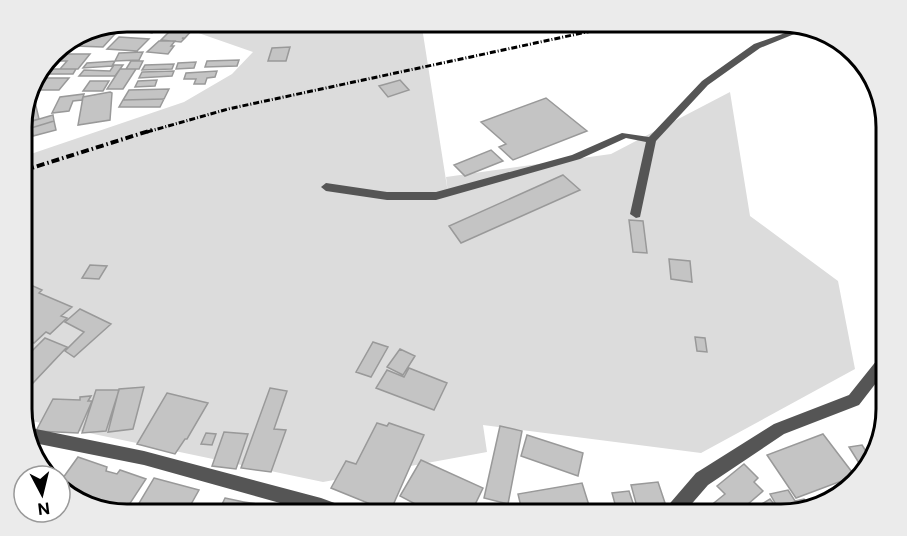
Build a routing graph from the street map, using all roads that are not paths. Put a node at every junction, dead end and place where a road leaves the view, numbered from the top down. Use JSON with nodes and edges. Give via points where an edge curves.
{"nodes":[{"id":1,"x":792,"y":32,"type":"edge"},
{"id":2,"x":651,"y":140,"type":"junction"},
{"id":3,"x":326,"y":187,"type":"dead end"},
{"id":4,"x":636,"y":214,"type":"dead end"},
{"id":5,"x":875,"y":373,"type":"edge"},
{"id":6,"x":36,"y":436,"type":"edge"},
{"id":7,"x":314,"y":504,"type":"edge"},
{"id":8,"x":680,"y":504,"type":"edge"}],
"edges":[{"from":1,"to":2,"type":"street","via":[[757,46],[705,82]]},
{"from":2,"to":3,"type":"street","via":[[625,135],[576,157],[436,196],[387,196]]},
{"from":2,"to":4,"type":"street"},
{"from":5,"to":8,"type":"street","via":[[854,400],[779,429],[702,479]]},
{"from":6,"to":7,"type":"street","via":[[144,458]]}]}
